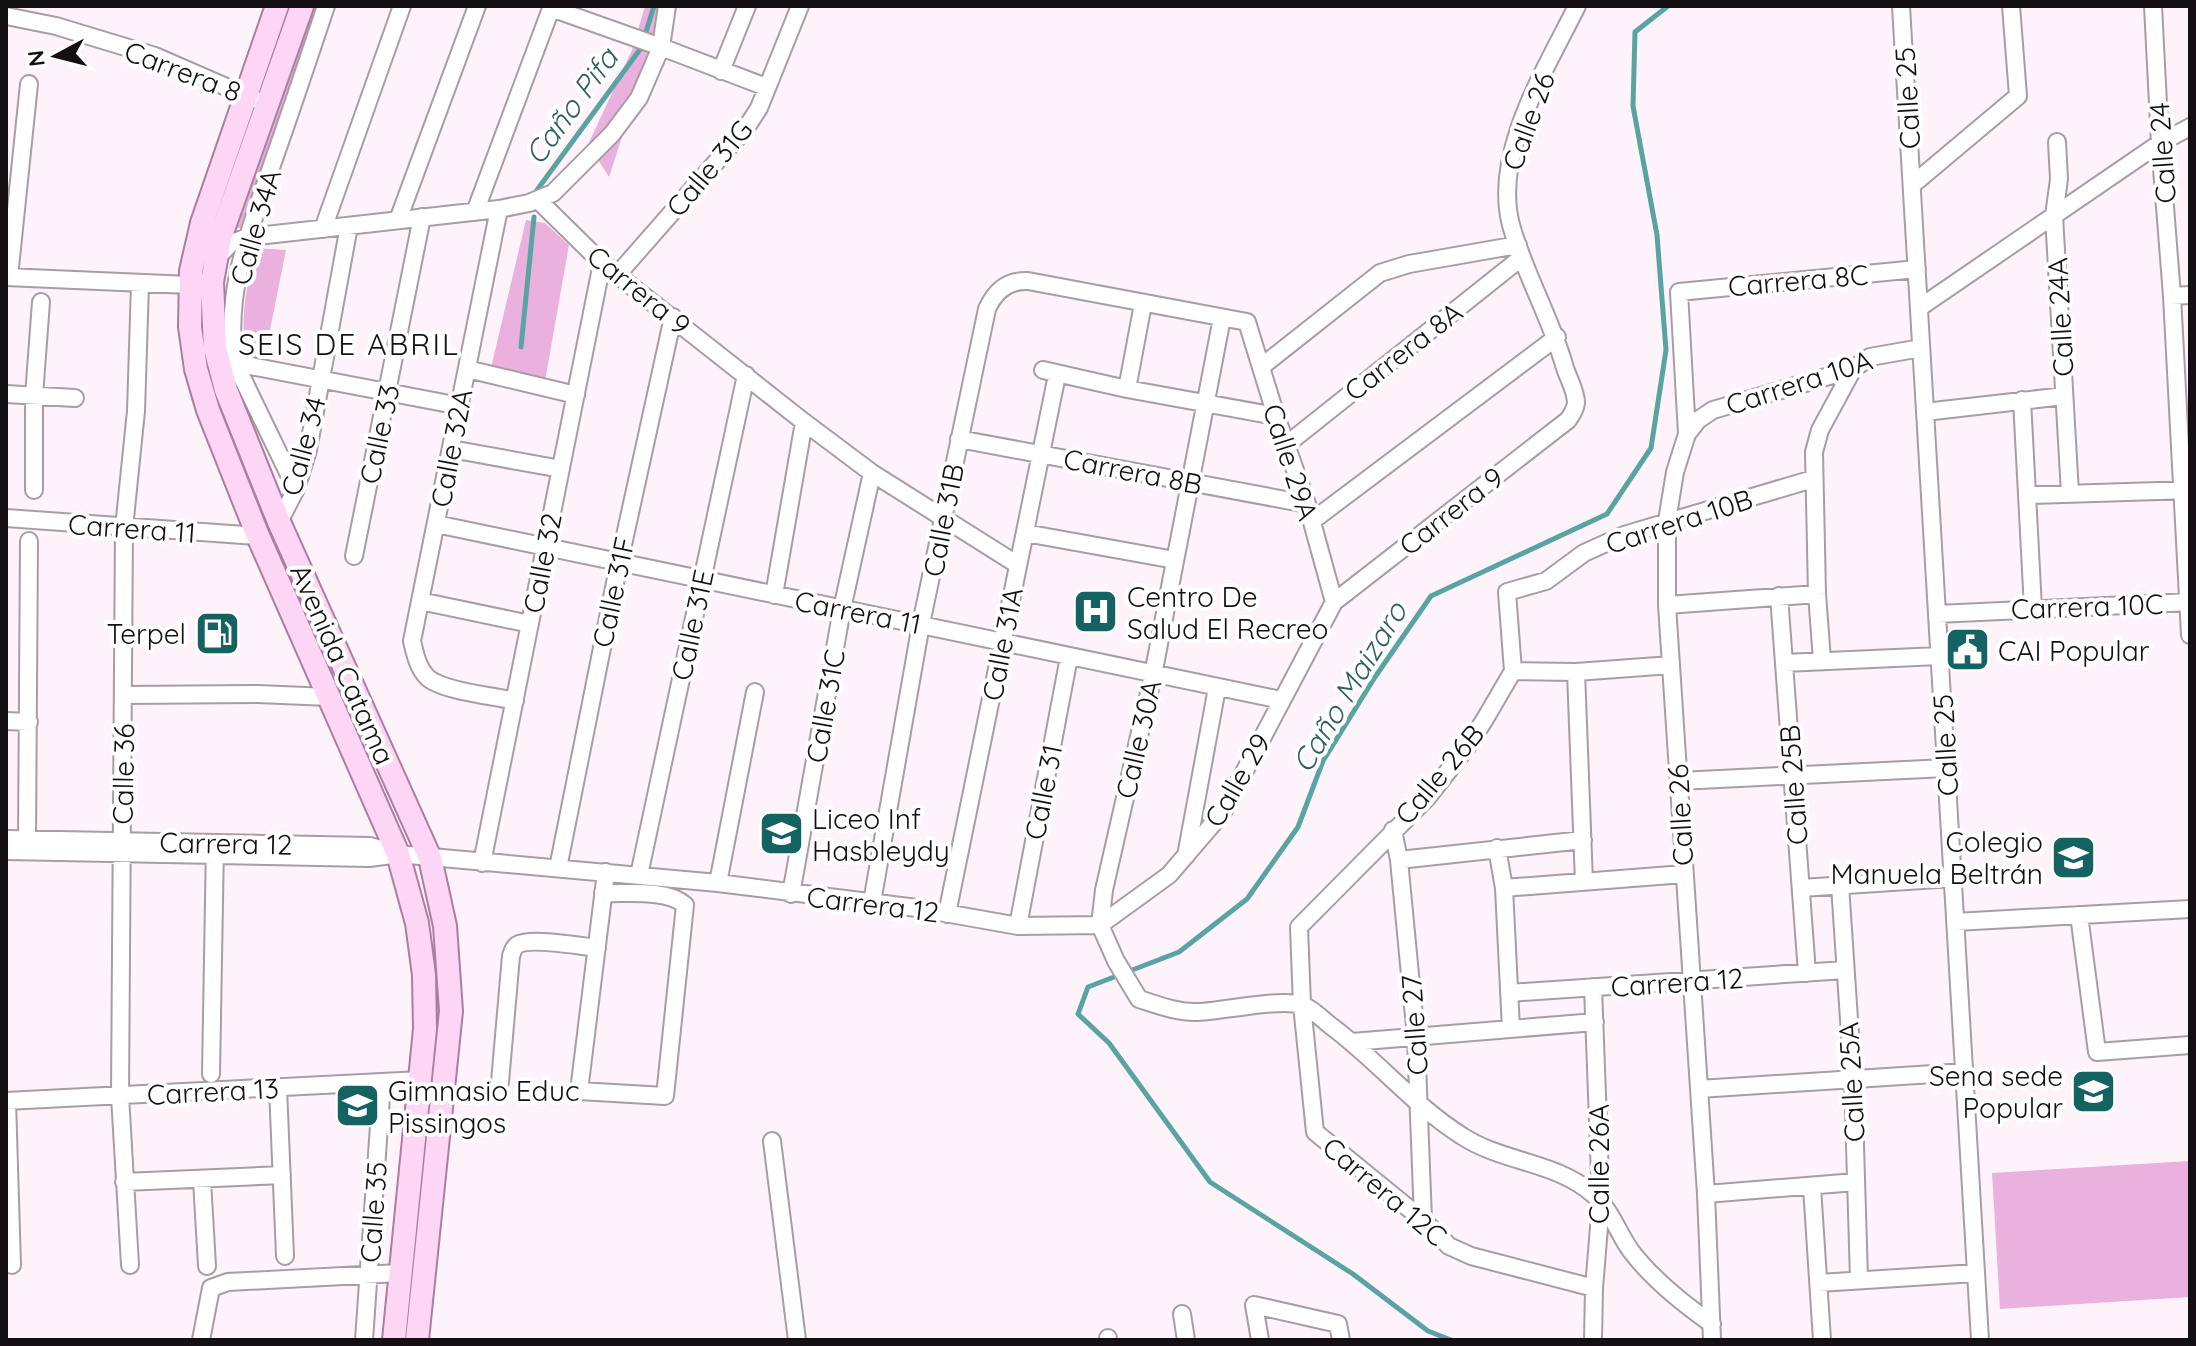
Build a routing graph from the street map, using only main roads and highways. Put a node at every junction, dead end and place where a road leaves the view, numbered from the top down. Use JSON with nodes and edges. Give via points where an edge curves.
{"nodes":[{"id":1,"x":277,"y":6,"type":"edge"},
{"id":2,"x":302,"y":6,"type":"edge"},
{"id":3,"x":256,"y":100,"type":"junction"},
{"id":4,"x":394,"y":1340,"type":"edge"},
{"id":5,"x":417,"y":1340,"type":"edge"}],
"edges":[{"from":1,"to":3,"type":"main road","name":"Avenida Catama"},
{"from":2,"to":3,"type":"main road","name":"Avenida Catama"},
{"from":3,"to":4,"type":"main road","name":"Avenida Catama","via":[[202,223],[190,285],[191,338],[201,390],[258,536],[412,897],[424,975],[425,1029]]},
{"from":3,"to":5,"type":"main road","name":"Avenida Catama","via":[[215,260],[212,326],[220,369],[279,522],[430,858],[445,926],[451,1011]]}]}
